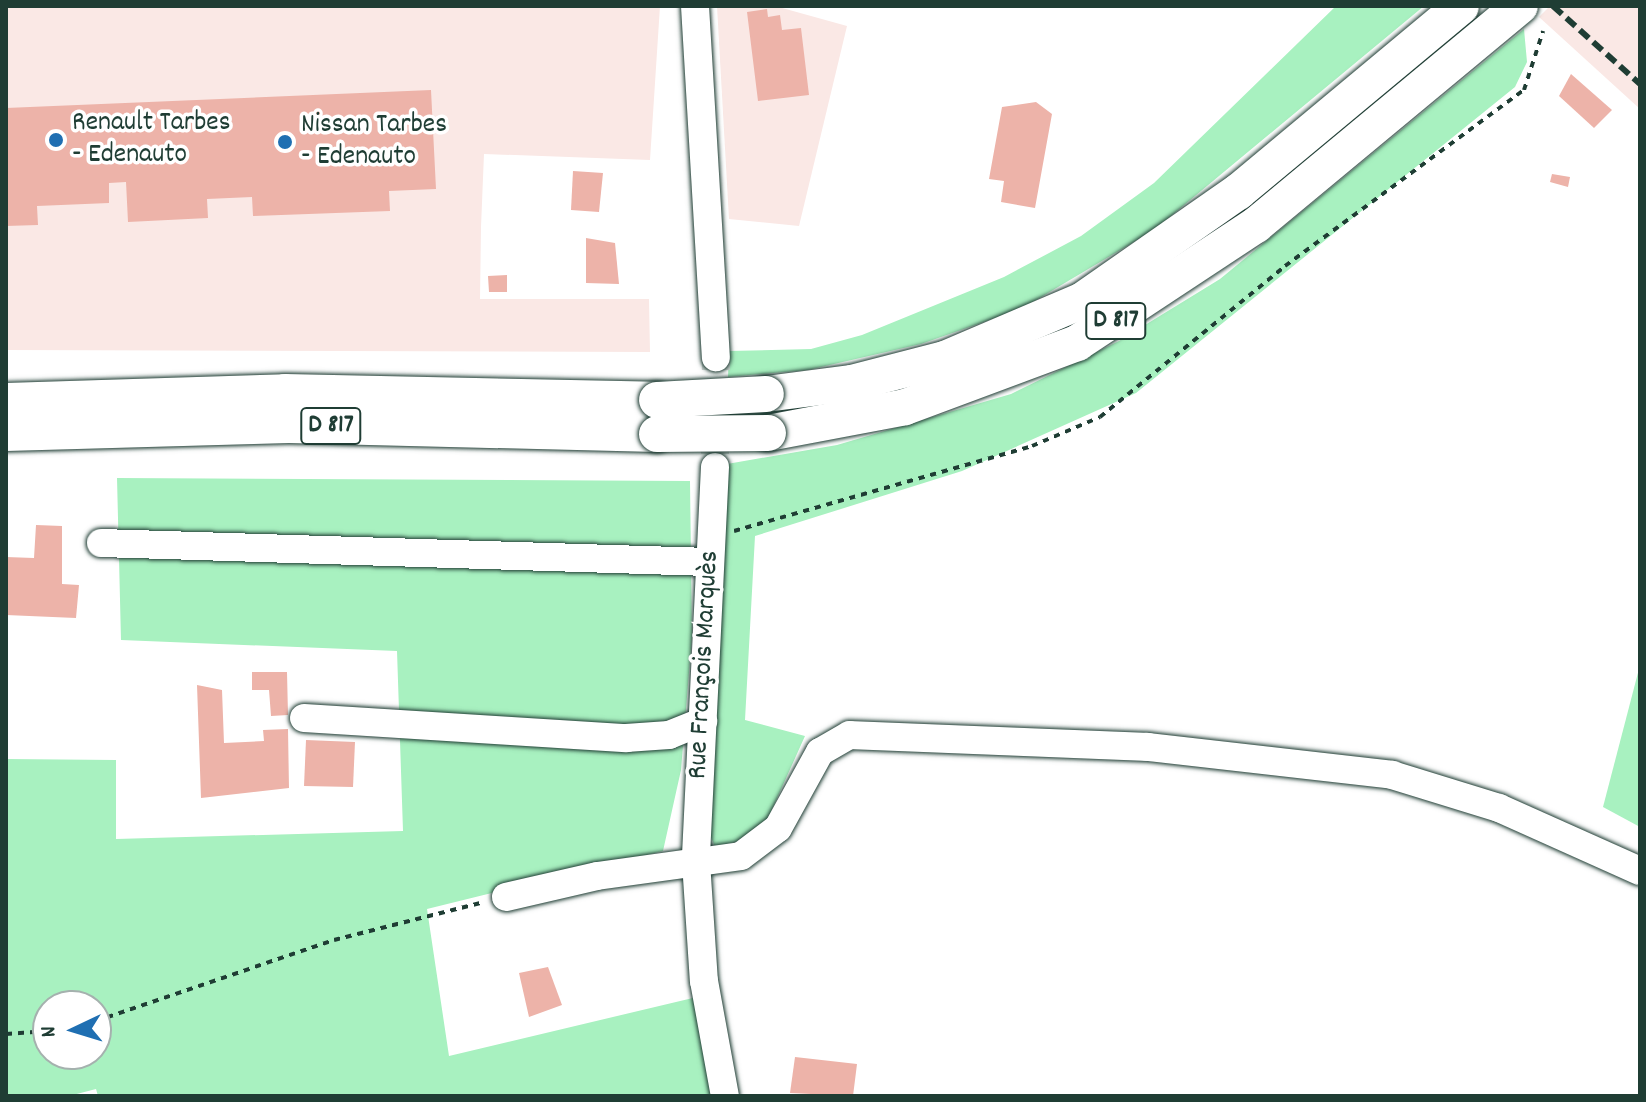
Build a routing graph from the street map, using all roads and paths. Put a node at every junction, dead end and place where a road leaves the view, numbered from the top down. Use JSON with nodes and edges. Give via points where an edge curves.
{"nodes":[{"id":1,"x":695,"y":6,"type":"edge"},
{"id":2,"x":1461,"y":6,"type":"edge"},
{"id":3,"x":1531,"y":19,"type":"edge"},
{"id":4,"x":716,"y":357,"type":"tunnel mouth"},
{"id":5,"x":6,"y":386,"type":"edge"},
{"id":6,"x":130,"y":394,"type":"junction"},
{"id":7,"x":6,"y":401,"type":"edge"},
{"id":8,"x":657,"y":417,"type":"junction"},
{"id":9,"x":6,"y":433,"type":"edge"},
{"id":10,"x":715,"y":467,"type":"tunnel mouth"},
{"id":11,"x":101,"y":543,"type":"dead end"},
{"id":12,"x":711,"y":548,"type":"junction"},
{"id":13,"x":304,"y":718,"type":"dead end"},
{"id":14,"x":703,"y":721,"type":"junction"},
{"id":15,"x":696,"y":862,"type":"junction"},
{"id":16,"x":1640,"y":871,"type":"edge"},
{"id":17,"x":506,"y":897,"type":"joint"},
{"id":18,"x":112,"y":1016,"type":"edge"},
{"id":19,"x":32,"y":1032,"type":"edge"},
{"id":20,"x":6,"y":1034,"type":"edge"},
{"id":21,"x":725,"y":1096,"type":"edge"}],
"edges":[{"from":1,"to":4,"type":"street"},
{"from":2,"to":8,"type":"main road","number":"D 817","bridge":true,"via":[[1238,192],[1083,300],[945,359],[852,383]]},
{"from":3,"to":8,"type":"main road","number":"D 817","bridge":true,"via":[[1408,97],[1186,277],[1077,343],[905,407],[768,433]]},
{"from":3,"to":12,"type":"path","via":[[1524,90],[1285,266],[1100,417],[1032,446],[755,528]]},
{"from":5,"to":6,"type":"street","via":[[73,382]]},
{"from":6,"to":7,"type":"main road","number":"D 817"},
{"from":6,"to":8,"type":"main road","number":"D 817"},
{"from":8,"to":9,"type":"main road","number":"D 817"},
{"from":10,"to":12,"type":"street","name":"Rue François Marquès"},
{"from":11,"to":12,"type":"street"},
{"from":12,"to":14,"type":"street","name":"Rue François Marquès"},
{"from":13,"to":14,"type":"street","via":[[626,738],[669,735]]},
{"from":14,"to":15,"type":"street","name":"Rue François Marquès"},
{"from":15,"to":16,"type":"street","via":[[741,856],[764,844],[820,752],[850,735],[916,734],[1148,747],[1392,775],[1499,808]]},
{"from":15,"to":17,"type":"street"},
{"from":15,"to":21,"type":"street","name":"Rue François Marquès","via":[[704,981]]},
{"from":17,"to":18,"type":"path","via":[[334,940]]},
{"from":19,"to":20,"type":"path"}]}
